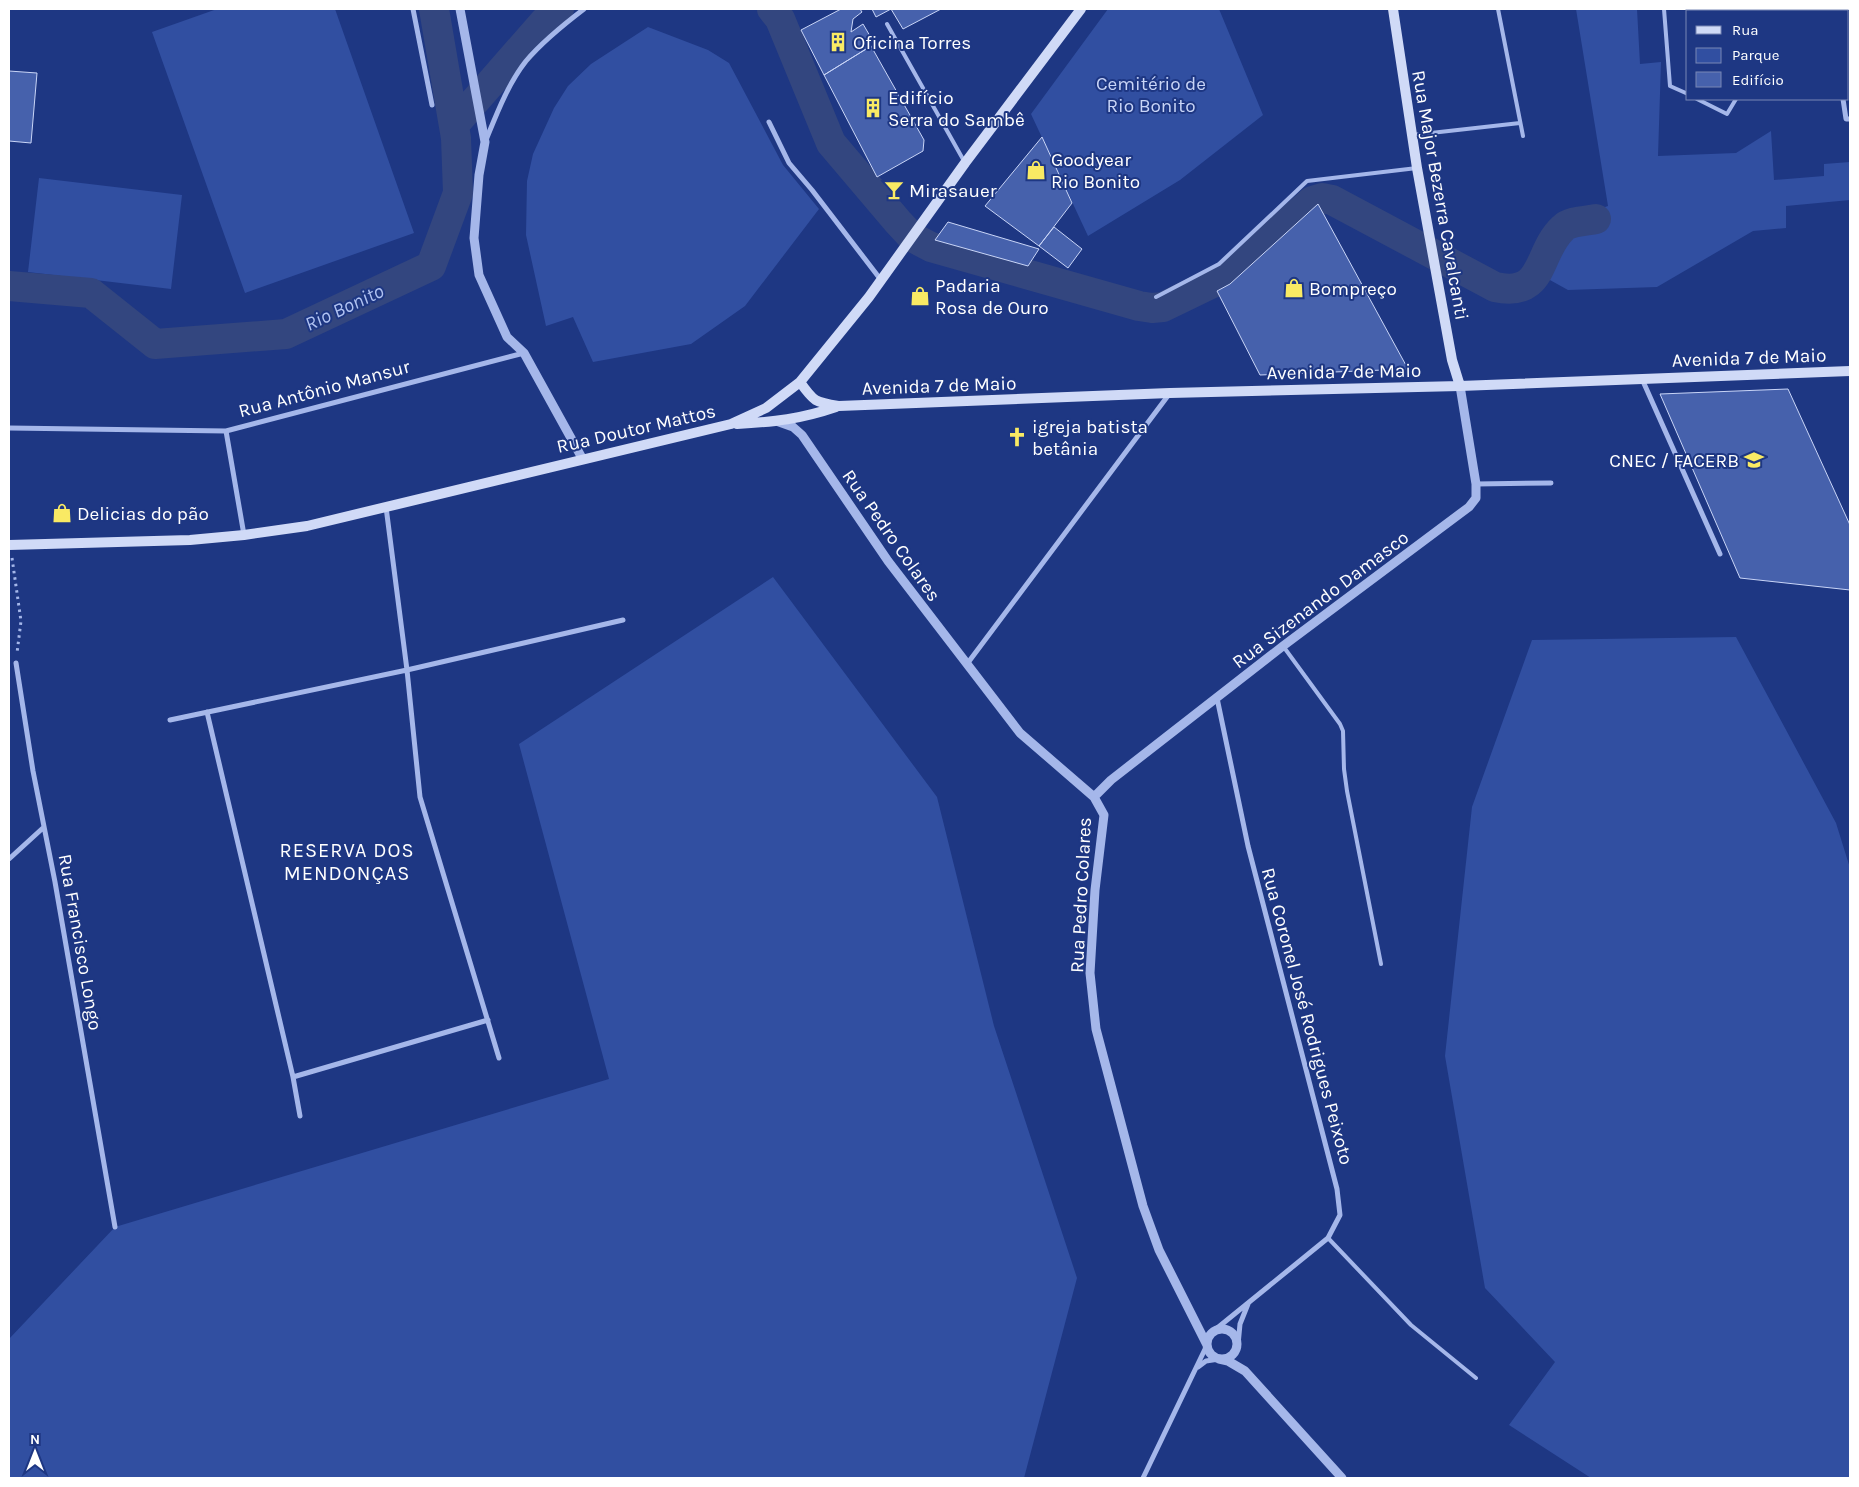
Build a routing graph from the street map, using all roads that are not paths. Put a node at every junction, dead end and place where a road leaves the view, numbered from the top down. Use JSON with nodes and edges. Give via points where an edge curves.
{"nodes":[{"id":1,"x":413,"y":9,"type":"edge"},
{"id":2,"x":460,"y":9,"type":"edge"},
{"id":3,"x":584,"y":9,"type":"edge"},
{"id":4,"x":1081,"y":9,"type":"edge"},
{"id":5,"x":1393,"y":9,"type":"edge"},
{"id":6,"x":1498,"y":9,"type":"edge"},
{"id":7,"x":1664,"y":9,"type":"edge"},
{"id":8,"x":887,"y":24,"type":"dead end"},
{"id":9,"x":1686,"y":93,"type":"edge"},
{"id":10,"x":1699,"y":100,"type":"edge"},
{"id":11,"x":1735,"y":100,"type":"edge"},
{"id":12,"x":1843,"y":100,"type":"edge"},
{"id":13,"x":432,"y":106,"type":"dead end"},
{"id":14,"x":1848,"y":119,"type":"edge"},
{"id":15,"x":768,"y":122,"type":"dead end"},
{"id":16,"x":1520,"y":123,"type":"junction"},
{"id":17,"x":1412,"y":135,"type":"junction"},
{"id":18,"x":1523,"y":136,"type":"dead end"},
{"id":19,"x":485,"y":142,"type":"junction"},
{"id":20,"x":965,"y":163,"type":"junction"},
{"id":21,"x":1417,"y":168,"type":"junction"},
{"id":22,"x":881,"y":280,"type":"junction"},
{"id":23,"x":1156,"y":297,"type":"dead end"},
{"id":24,"x":524,"y":353,"type":"junction"},
{"id":25,"x":1850,"y":371,"type":"edge"},
{"id":26,"x":1642,"y":378,"type":"junction"},
{"id":27,"x":800,"y":382,"type":"junction"},
{"id":28,"x":1460,"y":386,"type":"junction"},
{"id":29,"x":1170,"y":393,"type":"junction"},
{"id":30,"x":839,"y":406,"type":"junction"},
{"id":31,"x":779,"y":422,"type":"junction"},
{"id":32,"x":731,"y":424,"type":"junction"},
{"id":33,"x":9,"y":428,"type":"edge"},
{"id":34,"x":226,"y":431,"type":"junction"},
{"id":35,"x":582,"y":458,"type":"junction"},
{"id":36,"x":1551,"y":483,"type":"dead end"},
{"id":37,"x":1476,"y":484,"type":"junction"},
{"id":38,"x":386,"y":506,"type":"junction"},
{"id":39,"x":244,"y":535,"type":"junction"},
{"id":40,"x":9,"y":545,"type":"edge"},
{"id":41,"x":1720,"y":554,"type":"dead end"},
{"id":42,"x":623,"y":620,"type":"dead end"},
{"id":43,"x":1283,"y":646,"type":"junction"},
{"id":44,"x":16,"y":663,"type":"road end"},
{"id":45,"x":967,"y":665,"type":"junction"},
{"id":46,"x":407,"y":670,"type":"junction"},
{"id":47,"x":1217,"y":698,"type":"junction"},
{"id":48,"x":207,"y":712,"type":"junction"},
{"id":49,"x":170,"y":720,"type":"dead end"},
{"id":50,"x":1094,"y":798,"type":"junction"},
{"id":51,"x":44,"y":827,"type":"junction"},
{"id":52,"x":9,"y":859,"type":"edge"},
{"id":53,"x":1380,"y":964,"type":"dead end"},
{"id":54,"x":488,"y":1020,"type":"junction"},
{"id":55,"x":499,"y":1058,"type":"dead end"},
{"id":56,"x":293,"y":1077,"type":"junction"},
{"id":57,"x":300,"y":1116,"type":"dead end"},
{"id":58,"x":115,"y":1227,"type":"dead end"},
{"id":59,"x":1328,"y":1238,"type":"junction"},
{"id":60,"x":1249,"y":1304,"type":"junction"},
{"id":61,"x":1196,"y":1323,"type":"junction"},
{"id":62,"x":1216,"y":1329,"type":"junction"},
{"id":63,"x":1206,"y":1345,"type":"junction"},
{"id":64,"x":1238,"y":1345,"type":"junction"},
{"id":65,"x":1219,"y":1359,"type":"junction"},
{"id":66,"x":1245,"y":1371,"type":"junction"},
{"id":67,"x":1194,"y":1372,"type":"junction"},
{"id":68,"x":1476,"y":1378,"type":"dead end"},
{"id":69,"x":1143,"y":1478,"type":"edge"},
{"id":70,"x":1342,"y":1478,"type":"edge"}],
"edges":[{"from":1,"to":13,"type":"street"},
{"from":2,"to":19,"type":"street"},
{"from":3,"to":19,"type":"street","via":[[554,32],[526,62],[506,92]]},
{"from":4,"to":20,"type":"main road","name":"Rua Doutor Mattos"},
{"from":5,"to":17,"type":"main road","name":"Rua Major Bezerra Cavalcanti"},
{"from":6,"to":16,"type":"lane"},
{"from":7,"to":9,"type":"lane","via":[[1670,86]]},
{"from":8,"to":20,"type":"lane"},
{"from":10,"to":11,"type":"lane","via":[[1727,114]]},
{"from":12,"to":14,"type":"street"},
{"from":15,"to":22,"type":"street","via":[[788,163]]},
{"from":16,"to":17,"type":"lane"},
{"from":16,"to":18,"type":"lane"},
{"from":17,"to":21,"type":"main road","name":"Rua Major Bezerra Cavalcanti"},
{"from":19,"to":24,"type":"street","via":[[474,238],[479,275],[507,338]]},
{"from":20,"to":22,"type":"main road","name":"Rua Doutor Mattos"},
{"from":21,"to":23,"type":"lane","via":[[1307,181],[1219,264]]},
{"from":21,"to":28,"type":"main road","name":"Rua Major Bezerra Cavalcanti","via":[[1452,360]]},
{"from":22,"to":27,"type":"main road","name":"Rua Doutor Mattos"},
{"from":24,"to":34,"type":"street","name":"Rua Antônio Mansur"},
{"from":24,"to":35,"type":"street"},
{"from":25,"to":26,"type":"main road","name":"Avenida 7 de Maio"},
{"from":26,"to":28,"type":"main road","name":"Avenida 7 de Maio"},
{"from":26,"to":41,"type":"street"},
{"from":27,"to":30,"type":"main road","name":"Avenida 7 de Maio","via":[[816,401]]},
{"from":27,"to":32,"type":"main road","name":"Rua Doutor Mattos","via":[[766,408]]},
{"from":28,"to":29,"type":"main road","name":"Avenida 7 de Maio"},
{"from":28,"to":37,"type":"street","name":"Rua Sizenando Damasco"},
{"from":29,"to":30,"type":"main road","name":"Avenida 7 de Maio"},
{"from":29,"to":45,"type":"street"},
{"from":30,"to":31,"type":"main road","name":"Avenida 7 de Maio"},
{"from":31,"to":32,"type":"main road","name":"Avenida 7 de Maio"},
{"from":31,"to":45,"type":"street","name":"Rua Pedro Colares","via":[[793,426],[802,435],[888,561]]},
{"from":32,"to":35,"type":"main road","name":"Rua Doutor Mattos"},
{"from":33,"to":34,"type":"street","name":"Rua Antônio Mansur"},
{"from":34,"to":39,"type":"street"},
{"from":35,"to":38,"type":"main road","name":"Rua Doutor Mattos"},
{"from":36,"to":37,"type":"street"},
{"from":37,"to":43,"type":"street","name":"Rua Sizenando Damasco","via":[[1476,498],[1469,507]]},
{"from":38,"to":39,"type":"main road","name":"Rua Doutor Mattos","via":[[307,526]]},
{"from":38,"to":46,"type":"street"},
{"from":39,"to":40,"type":"main road","name":"Rua Doutor Mattos","via":[[190,540]]},
{"from":42,"to":46,"type":"street"},
{"from":43,"to":47,"type":"street","name":"Rua Sizenando Damasco"},
{"from":43,"to":53,"type":"lane","via":[[1343,730],[1347,791]]},
{"from":44,"to":51,"type":"street","name":"Rua Francisco Longo"},
{"from":45,"to":50,"type":"street","name":"Rua Pedro Colares","via":[[1020,733]]},
{"from":46,"to":48,"type":"street"},
{"from":46,"to":54,"type":"street","via":[[420,797]]},
{"from":47,"to":50,"type":"street","name":"Rua Sizenando Damasco","via":[[1111,780]]},
{"from":47,"to":59,"type":"street","name":"Rua Coronel José Rodrigues Peixoto","via":[[1248,846],[1337,1189],[1340,1214]]},
{"from":48,"to":49,"type":"street"},
{"from":48,"to":56,"type":"street"},
{"from":50,"to":61,"type":"street","name":"Rua Pedro Colares","via":[[1104,815],[1090,973],[1096,1029],[1143,1206],[1159,1250]]},
{"from":51,"to":52,"type":"street"},
{"from":51,"to":58,"type":"street","name":"Rua Francisco Longo"},
{"from":54,"to":55,"type":"street"},
{"from":54,"to":56,"type":"street"},
{"from":56,"to":57,"type":"street"},
{"from":59,"to":60,"type":"street","name":"Rua Coronel José Rodrigues Peixoto"},
{"from":59,"to":68,"type":"lane","via":[[1411,1325]]},
{"from":60,"to":62,"type":"street","name":"Rua Coronel José Rodrigues Peixoto"},
{"from":60,"to":64,"type":"street","name":"Rua Coronel José Rodrigues Peixoto","via":[[1240,1324]]},
{"from":61,"to":62,"type":"street","via":[[1205,1329]]},
{"from":61,"to":63,"type":"street","name":"Rua Pedro Colares"},
{"from":62,"to":63,"type":"street","via":[[1208,1336]]},
{"from":62,"to":64,"type":"street","via":[[1231,1331]]},
{"from":63,"to":65,"type":"street","via":[[1210,1354]]},
{"from":63,"to":67,"type":"street"},
{"from":64,"to":65,"type":"street","via":[[1229,1358]]},
{"from":64,"to":66,"type":"street"},
{"from":65,"to":66,"type":"street"},
{"from":65,"to":67,"type":"street","via":[[1206,1361]]},
{"from":66,"to":70,"type":"street"},
{"from":67,"to":69,"type":"street"}]}
